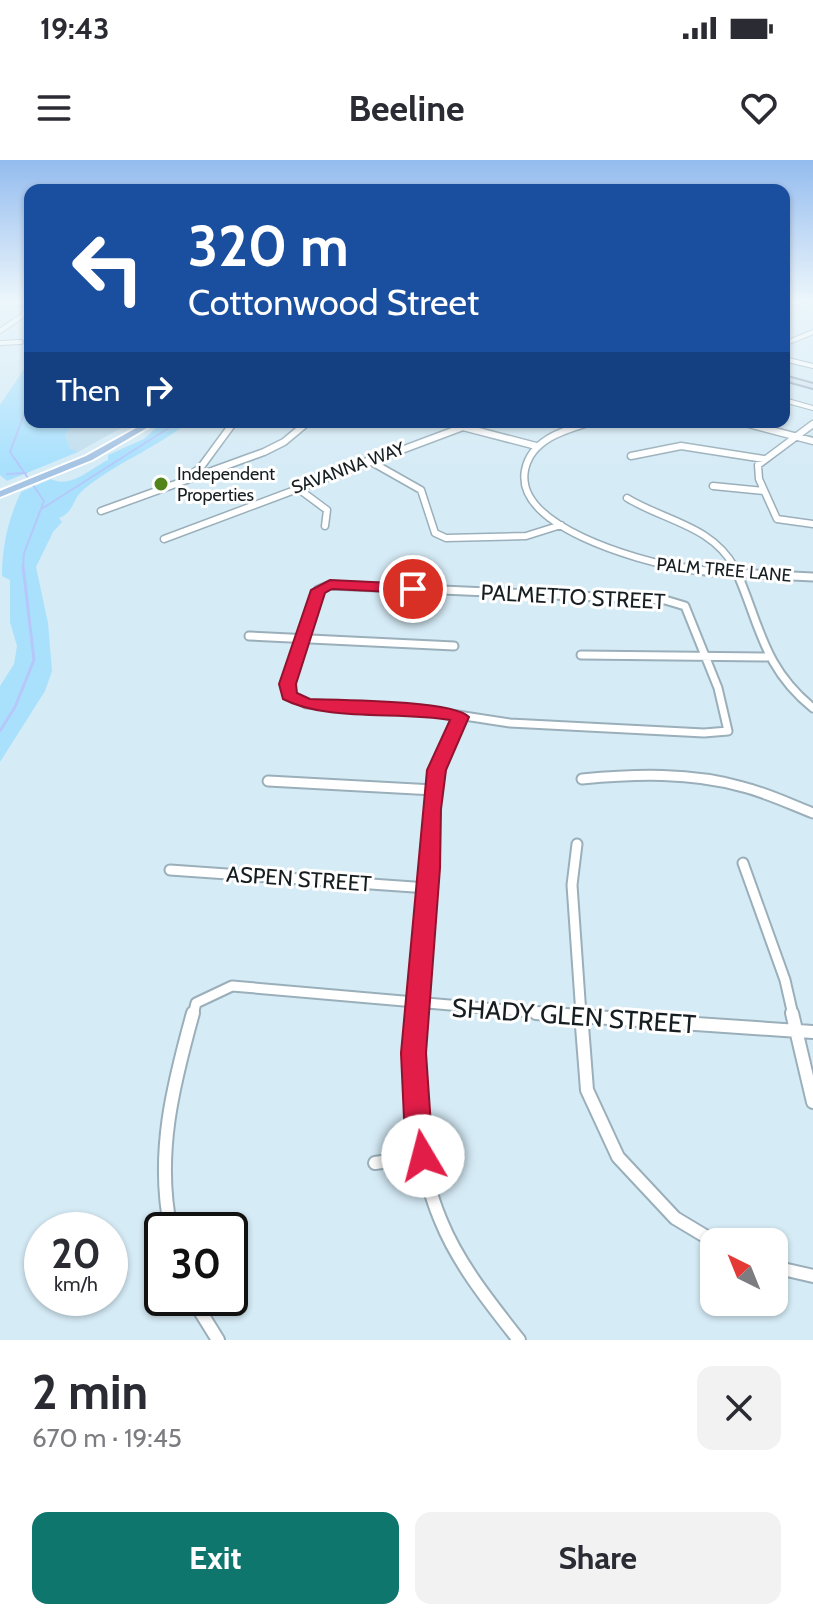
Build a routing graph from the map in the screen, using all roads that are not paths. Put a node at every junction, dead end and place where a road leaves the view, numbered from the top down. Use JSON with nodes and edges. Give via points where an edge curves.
{"nodes":[{"id":1,"x":790,"y":360,"type":"edge"},
{"id":2,"x":813,"y":366,"type":"edge"},
{"id":3,"x":790,"y":380,"type":"edge"},
{"id":4,"x":813,"y":386,"type":"edge"},
{"id":5,"x":790,"y":402,"type":"edge"},
{"id":6,"x":813,"y":408,"type":"edge"},
{"id":7,"x":813,"y":424,"type":"edge"},
{"id":8,"x":130,"y":428,"type":"edge"},
{"id":9,"x":143,"y":428,"type":"edge"},
{"id":10,"x":230,"y":428,"type":"edge"},
{"id":11,"x":300,"y":428,"type":"edge"},
{"id":12,"x":460,"y":428,"type":"edge"},
{"id":13,"x":467,"y":428,"type":"edge"},
{"id":14,"x":569,"y":428,"type":"edge"},
{"id":15,"x":764,"y":428,"type":"edge"},
{"id":16,"x":795,"y":436,"type":"junction"},
{"id":17,"x":813,"y":441,"type":"edge"},
{"id":18,"x":536,"y":446,"type":"junction"},
{"id":19,"x":631,"y":456,"type":"dead end"},
{"id":20,"x":764,"y":459,"type":"junction"},
{"id":21,"x":368,"y":460,"type":"junction"},
{"id":22,"x":43,"y":475,"type":"junction"},
{"id":23,"x":713,"y":486,"type":"dead end"},
{"id":24,"x":176,"y":487,"type":"junction"},
{"id":25,"x":296,"y":487,"type":"junction"},
{"id":26,"x":0,"y":491,"type":"edge"},
{"id":27,"x":764,"y":491,"type":"junction"},
{"id":28,"x":627,"y":498,"type":"dead end"},
{"id":29,"x":101,"y":511,"type":"dead end"},
{"id":30,"x":813,"y":524,"type":"edge"},
{"id":31,"x":561,"y":525,"type":"junction"},
{"id":32,"x":325,"y":526,"type":"dead end"},
{"id":33,"x":164,"y":539,"type":"dead end"},
{"id":34,"x":737,"y":574,"type":"junction"},
{"id":35,"x":813,"y":577,"type":"edge"},
{"id":36,"x":249,"y":636,"type":"dead end"},
{"id":37,"x":304,"y":639,"type":"junction"},
{"id":38,"x":454,"y":646,"type":"dead end"},
{"id":39,"x":581,"y":655,"type":"dead end"},
{"id":40,"x":767,"y":657,"type":"junction"},
{"id":41,"x":706,"y":658,"type":"junction"},
{"id":42,"x":813,"y":708,"type":"edge"},
{"id":43,"x":460,"y":717,"type":"junction"},
{"id":44,"x":582,"y":779,"type":"dead end"},
{"id":45,"x":268,"y":781,"type":"dead end"},
{"id":46,"x":434,"y":790,"type":"junction"},
{"id":47,"x":813,"y":813,"type":"edge"},
{"id":48,"x":577,"y":844,"type":"dead end"},
{"id":49,"x":743,"y":863,"type":"dead end"},
{"id":50,"x":170,"y":870,"type":"dead end"},
{"id":51,"x":428,"y":888,"type":"junction"},
{"id":52,"x":416,"y":1005,"type":"junction"},
{"id":53,"x":582,"y":1016,"type":"junction"},
{"id":54,"x":795,"y":1031,"type":"junction"},
{"id":55,"x":813,"y":1032,"type":"edge"},
{"id":56,"x":813,"y":1102,"type":"edge"},
{"id":57,"x":423,"y":1156,"type":"junction"},
{"id":58,"x":375,"y":1163,"type":"dead end"},
{"id":59,"x":165,"y":1212,"type":"edge"},
{"id":60,"x":700,"y":1233,"type":"edge"},
{"id":61,"x":788,"y":1270,"type":"edge"},
{"id":62,"x":813,"y":1276,"type":"edge"},
{"id":63,"x":203,"y":1316,"type":"edge"},
{"id":64,"x":218,"y":1340,"type":"edge"},
{"id":65,"x":519,"y":1340,"type":"edge"}],
"edges":[{"from":1,"to":2,"type":"street"},
{"from":3,"to":4,"type":"main road"},
{"from":5,"to":6,"type":"street"},
{"from":7,"to":16,"type":"street"},
{"from":8,"to":22,"type":"main road"},
{"from":9,"to":22,"type":"main road"},
{"from":10,"to":24,"type":"street","via":[[201,467]]},
{"from":11,"to":24,"type":"street","via":[[279,445]]},
{"from":12,"to":21,"type":"street","name":"SAVANNA WAY"},
{"from":13,"to":18,"type":"street","name":"SAVANNA WAY"},
{"from":14,"to":18,"type":"street"},
{"from":15,"to":16,"type":"street"},
{"from":16,"to":17,"type":"street"},
{"from":16,"to":20,"type":"street"},
{"from":18,"to":31,"type":"street","name":"PALM TREE LANE","via":[[524,473],[526,488],[534,503]]},
{"from":19,"to":20,"type":"street","via":[[667,445]]},
{"from":20,"to":27,"type":"street","via":[[758,465]]},
{"from":21,"to":25,"type":"street","name":"SAVANNA WAY"},
{"from":21,"to":31,"type":"street","via":[[421,490],[435,533],[446,538],[526,536]]},
{"from":22,"to":26,"type":"main road"},
{"from":23,"to":27,"type":"street"},
{"from":24,"to":29,"type":"street"},
{"from":25,"to":32,"type":"street","via":[[327,510]]},
{"from":25,"to":33,"type":"street","name":"SAVANNA WAY"},
{"from":27,"to":30,"type":"street","via":[[777,519]]},
{"from":28,"to":34,"type":"street","via":[[712,540],[724,549]]},
{"from":31,"to":34,"type":"street","name":"PALM TREE LANE","via":[[604,550],[642,563]]},
{"from":34,"to":35,"type":"street","name":"PALM TREE LANE"},
{"from":34,"to":40,"type":"street"},
{"from":36,"to":37,"type":"street"},
{"from":37,"to":38,"type":"street"},
{"from":37,"to":41,"type":"street","name":"PALMETTO STREET","via":[[318,590],[330,585],[665,600],[685,606]]},
{"from":37,"to":43,"type":"street","via":[[287,684],[289,695],[306,704],[419,709]]},
{"from":39,"to":41,"type":"street"},
{"from":40,"to":41,"type":"street"},
{"from":40,"to":42,"type":"street"},
{"from":41,"to":43,"type":"street","via":[[728,731]]},
{"from":43,"to":46,"type":"street"},
{"from":44,"to":47,"type":"street","via":[[623,775],[739,785]]},
{"from":45,"to":46,"type":"street"},
{"from":46,"to":51,"type":"street"},
{"from":48,"to":53,"type":"street","via":[[572,885]]},
{"from":49,"to":54,"type":"street","via":[[785,980]]},
{"from":50,"to":51,"type":"street","name":"ASPEN STREET"},
{"from":51,"to":52,"type":"street"},
{"from":52,"to":53,"type":"street","name":"SHADY GLEN STREET"},
{"from":52,"to":57,"type":"street","via":[[413,1053]]},
{"from":52,"to":59,"type":"street","name":"SHADY GLEN STREET","via":[[232,986],[196,1003],[167,1122]]},
{"from":53,"to":54,"type":"street","name":"SHADY GLEN STREET"},
{"from":53,"to":60,"type":"street","via":[[587,1090],[618,1157],[675,1218]]},
{"from":54,"to":55,"type":"street","name":"SHADY GLEN STREET"},
{"from":54,"to":56,"type":"street"},
{"from":57,"to":58,"type":"street"},
{"from":57,"to":65,"type":"street","via":[[441,1222],[481,1292]]},
{"from":61,"to":62,"type":"street"},
{"from":63,"to":64,"type":"street"}]}
